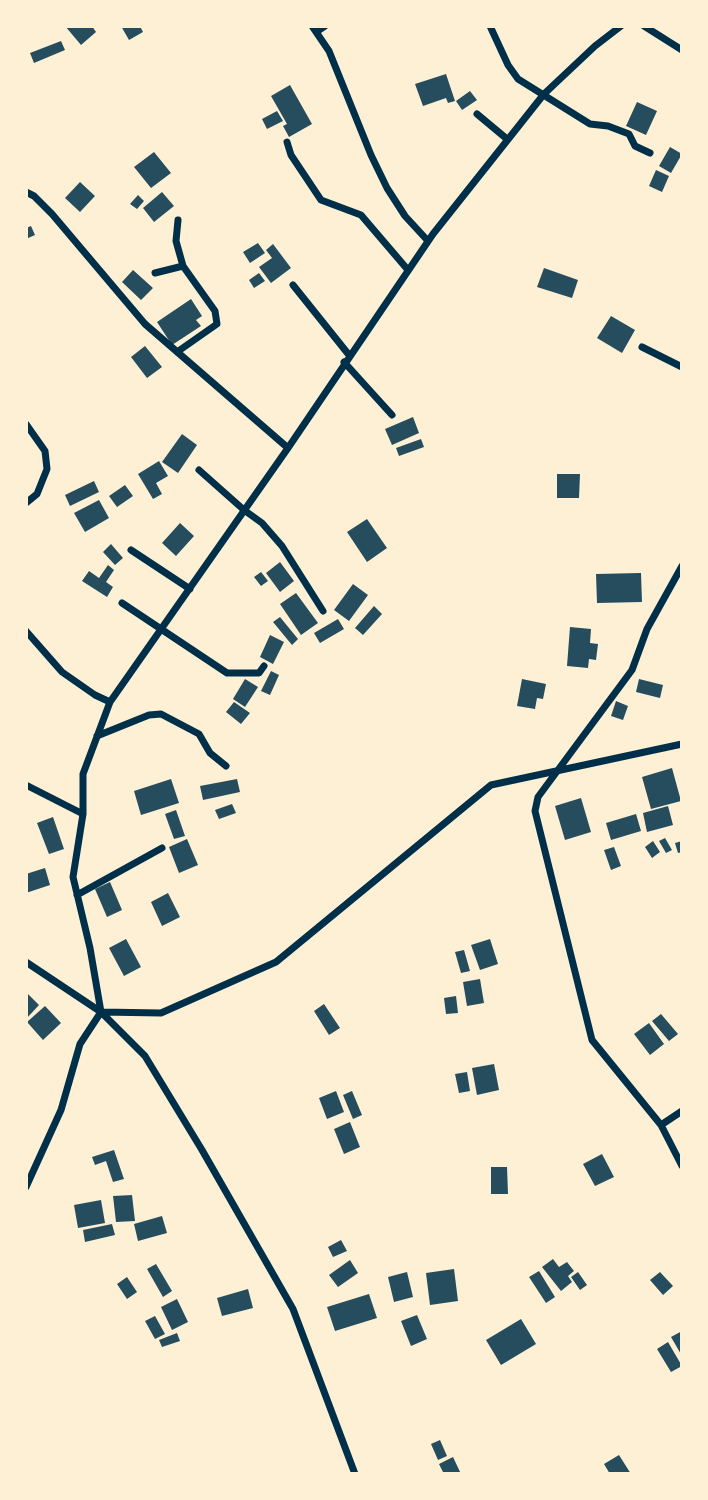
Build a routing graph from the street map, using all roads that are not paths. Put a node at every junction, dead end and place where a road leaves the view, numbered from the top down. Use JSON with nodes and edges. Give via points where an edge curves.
{"nodes":[{"id":1,"x":325,"y":26,"type":"edge"},
{"id":2,"x":491,"y":26,"type":"edge"},
{"id":3,"x":621,"y":26,"type":"edge"},
{"id":4,"x":644,"y":26,"type":"edge"},
{"id":5,"x":314,"y":29,"type":"edge"},
{"id":6,"x":682,"y":50,"type":"edge"},
{"id":7,"x":544,"y":94,"type":"junction"},
{"id":8,"x":477,"y":114,"type":"dead end"},
{"id":9,"x":507,"y":139,"type":"junction"},
{"id":10,"x":287,"y":142,"type":"dead end"},
{"id":11,"x":650,"y":153,"type":"dead end"},
{"id":12,"x":26,"y":192,"type":"edge"},
{"id":13,"x":178,"y":220,"type":"dead end"},
{"id":14,"x":428,"y":241,"type":"junction"},
{"id":15,"x":183,"y":266,"type":"junction"},
{"id":16,"x":408,"y":270,"type":"junction"},
{"id":17,"x":155,"y":273,"type":"dead end"},
{"id":18,"x":293,"y":285,"type":"dead end"},
{"id":19,"x":642,"y":347,"type":"dead end"},
{"id":20,"x":177,"y":352,"type":"junction"},
{"id":21,"x":349,"y":355,"type":"junction"},
{"id":22,"x":344,"y":362,"type":"junction"},
{"id":23,"x":682,"y":366,"type":"edge"},
{"id":24,"x":391,"y":415,"type":"dead end"},
{"id":25,"x":26,"y":424,"type":"edge"},
{"id":26,"x":288,"y":448,"type":"junction"},
{"id":27,"x":199,"y":470,"type":"dead end"},
{"id":28,"x":26,"y":503,"type":"edge"},
{"id":29,"x":244,"y":510,"type":"junction"},
{"id":30,"x":131,"y":550,"type":"dead end"},
{"id":31,"x":682,"y":566,"type":"edge"},
{"id":32,"x":190,"y":589,"type":"junction"},
{"id":33,"x":122,"y":603,"type":"dead end"},
{"id":34,"x":323,"y":611,"type":"dead end"},
{"id":35,"x":162,"y":628,"type":"junction"},
{"id":36,"x":26,"y":631,"type":"edge"},
{"id":37,"x":264,"y":666,"type":"dead end"},
{"id":38,"x":110,"y":702,"type":"junction"},
{"id":39,"x":97,"y":736,"type":"junction"},
{"id":40,"x":682,"y":744,"type":"edge"},
{"id":41,"x":226,"y":766,"type":"dead end"},
{"id":42,"x":557,"y":771,"type":"junction"},
{"id":43,"x":26,"y":785,"type":"edge"},
{"id":44,"x":83,"y":814,"type":"junction"},
{"id":45,"x":162,"y":848,"type":"dead end"},
{"id":46,"x":77,"y":895,"type":"junction"},
{"id":47,"x":26,"y":962,"type":"edge"},
{"id":48,"x":101,"y":1012,"type":"junction"},
{"id":49,"x":682,"y":1111,"type":"edge"},
{"id":50,"x":661,"y":1125,"type":"junction"},
{"id":51,"x":682,"y":1166,"type":"edge"},
{"id":52,"x":26,"y":1187,"type":"edge"},
{"id":53,"x":355,"y":1474,"type":"edge"}],
"edges":[{"from":1,"to":5,"type":"street"},
{"from":2,"to":7,"type":"street","via":[[518,79]]},
{"from":3,"to":7,"type":"street"},
{"from":4,"to":6,"type":"street"},
{"from":5,"to":14,"type":"street","via":[[329,51],[387,188]]},
{"from":7,"to":9,"type":"street"},
{"from":7,"to":11,"type":"street","via":[[590,124],[629,134],[635,146]]},
{"from":8,"to":9,"type":"street"},
{"from":9,"to":14,"type":"street"},
{"from":10,"to":16,"type":"street","via":[[290,155],[321,200],[361,215]]},
{"from":12,"to":20,"type":"street","via":[[52,214],[145,324]]},
{"from":13,"to":15,"type":"street","via":[[176,241]]},
{"from":14,"to":16,"type":"street"},
{"from":15,"to":17,"type":"street"},
{"from":15,"to":20,"type":"street","via":[[215,311],[216,324]]},
{"from":16,"to":21,"type":"street"},
{"from":18,"to":21,"type":"street"},
{"from":19,"to":23,"type":"street"},
{"from":20,"to":26,"type":"street"},
{"from":21,"to":22,"type":"street"},
{"from":22,"to":24,"type":"street"},
{"from":22,"to":26,"type":"street"},
{"from":25,"to":28,"type":"street","via":[[46,451],[47,469],[37,495]]},
{"from":26,"to":29,"type":"street"},
{"from":27,"to":29,"type":"street"},
{"from":29,"to":32,"type":"street"},
{"from":29,"to":34,"type":"street","via":[[282,545]]},
{"from":30,"to":32,"type":"street"},
{"from":31,"to":42,"type":"street","via":[[647,629],[632,670]]},
{"from":32,"to":35,"type":"street"},
{"from":33,"to":35,"type":"street"},
{"from":35,"to":37,"type":"street","via":[[227,673],[259,673]]},
{"from":35,"to":38,"type":"street"},
{"from":36,"to":38,"type":"street","via":[[62,672]]},
{"from":38,"to":39,"type":"street"},
{"from":39,"to":41,"type":"street","via":[[161,714],[199,734],[210,753]]},
{"from":39,"to":44,"type":"street","via":[[83,774]]},
{"from":40,"to":42,"type":"street"},
{"from":42,"to":48,"type":"street","via":[[491,785],[276,962],[161,1013]]},
{"from":42,"to":50,"type":"street","via":[[538,797],[535,811],[592,1040]]},
{"from":43,"to":44,"type":"street"},
{"from":44,"to":46,"type":"street","via":[[73,877]]},
{"from":45,"to":46,"type":"street"},
{"from":46,"to":48,"type":"street"},
{"from":47,"to":48,"type":"street"},
{"from":48,"to":52,"type":"street","via":[[80,1044],[61,1110]]},
{"from":48,"to":53,"type":"street","via":[[145,1056],[293,1309]]},
{"from":49,"to":50,"type":"street"},
{"from":50,"to":51,"type":"street"}]}
